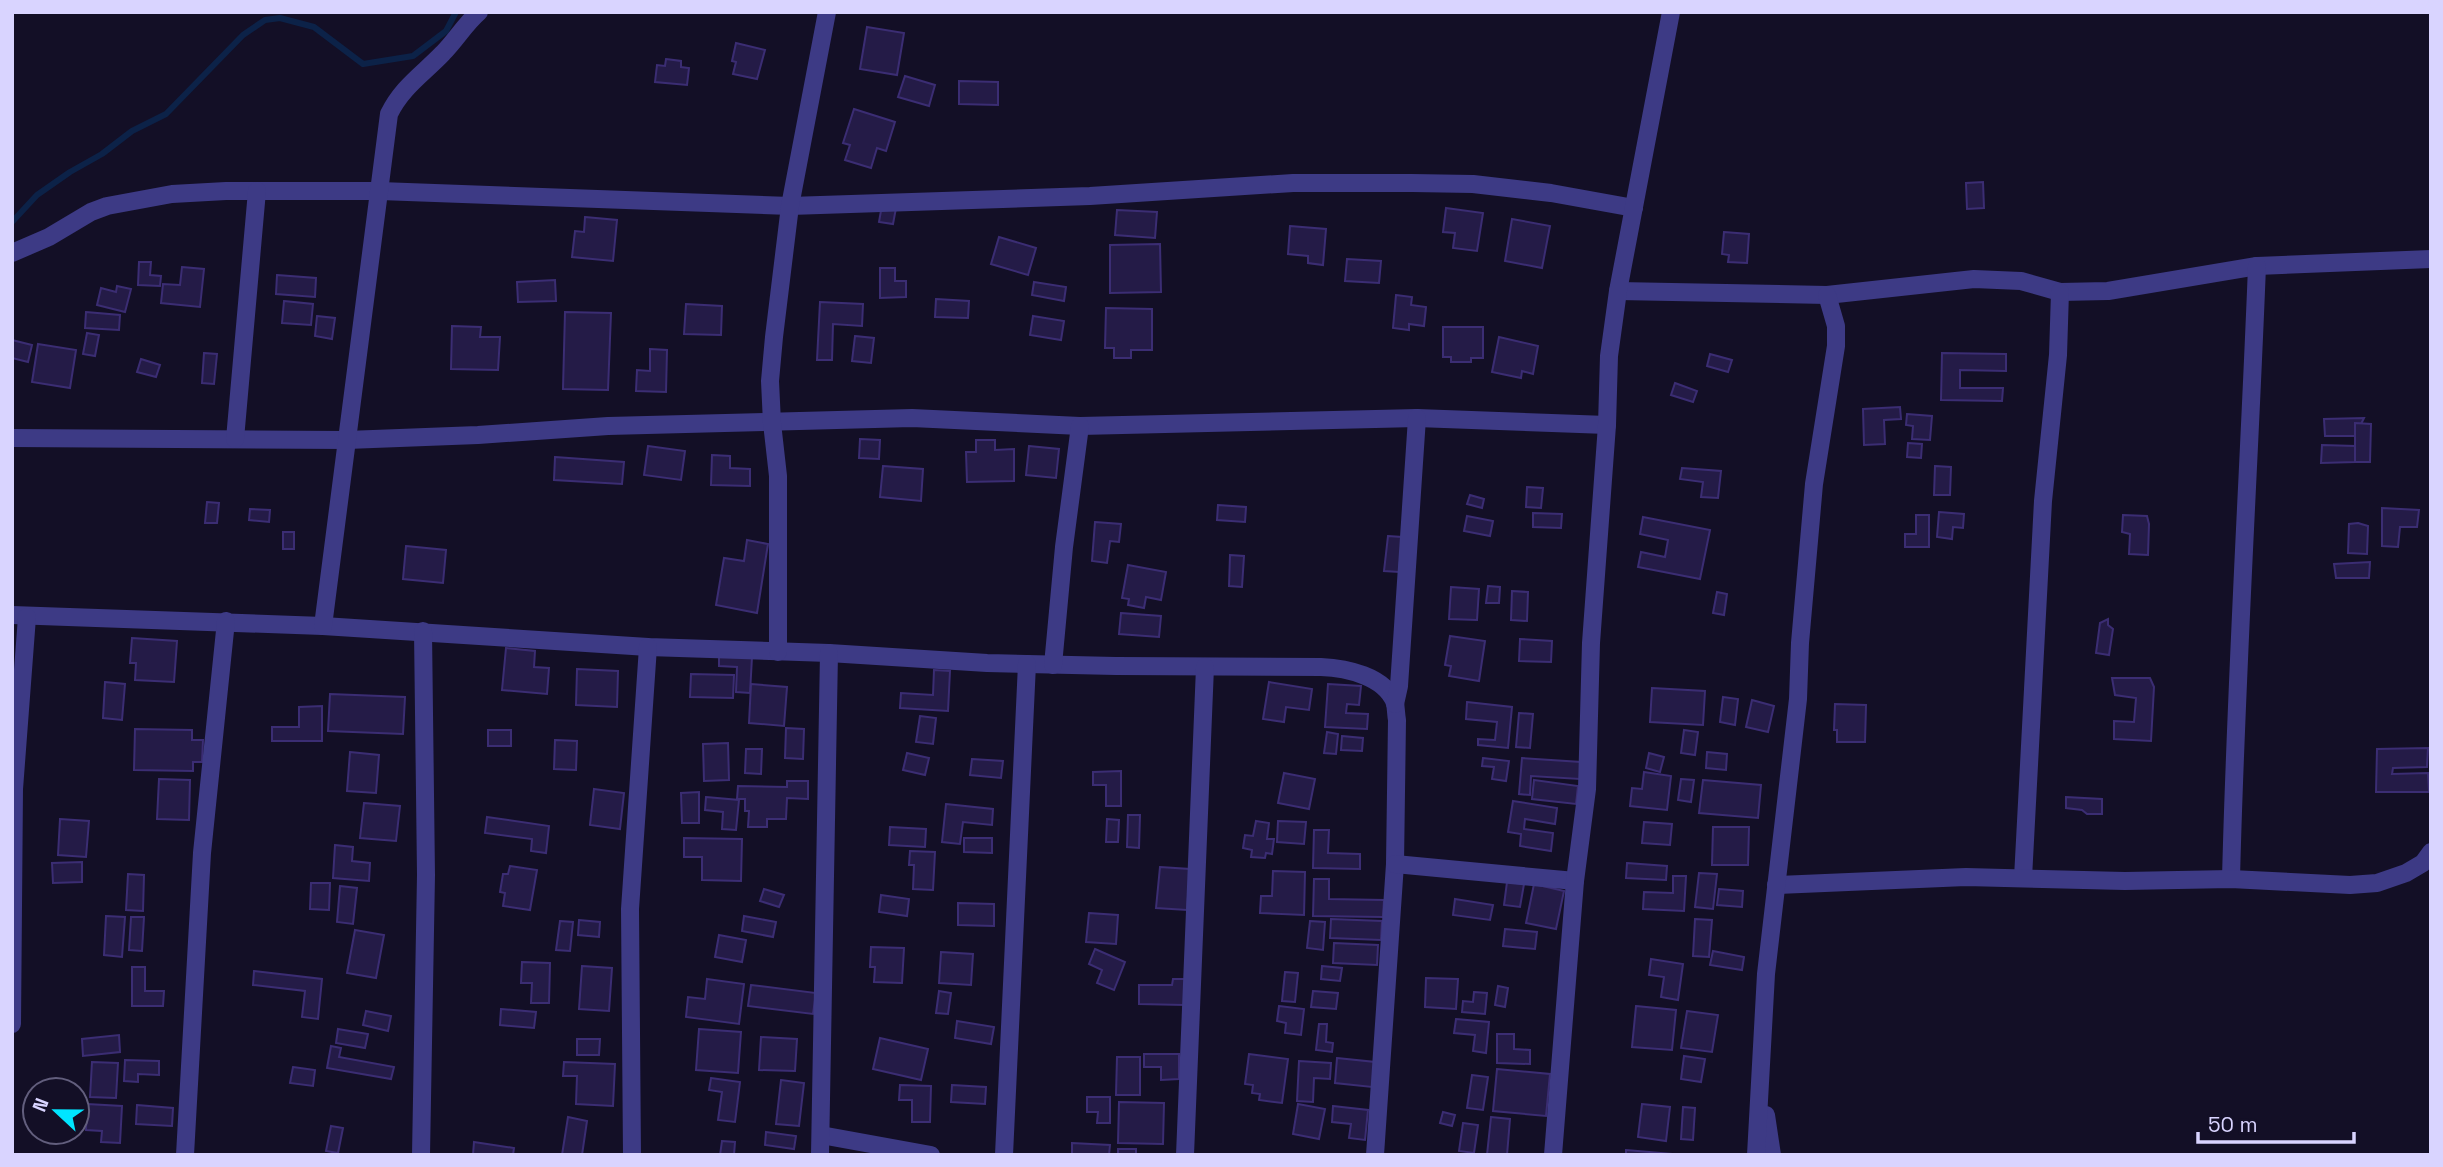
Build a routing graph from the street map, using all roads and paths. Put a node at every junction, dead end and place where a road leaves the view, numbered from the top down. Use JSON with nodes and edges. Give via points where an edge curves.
{"nodes":[{"id":1,"x":480,"y":12,"type":"edge"},
{"id":2,"x":827,"y":12,"type":"edge"},
{"id":3,"x":1671,"y":12,"type":"edge"},
{"id":4,"x":257,"y":191,"type":"junction"},
{"id":5,"x":380,"y":191,"type":"junction"},
{"id":6,"x":790,"y":206,"type":"junction"},
{"id":7,"x":1634,"y":208,"type":"junction"},
{"id":8,"x":12,"y":253,"type":"edge"},
{"id":9,"x":2431,"y":259,"type":"edge"},
{"id":10,"x":2257,"y":267,"type":"junction"},
{"id":11,"x":1618,"y":291,"type":"junction"},
{"id":12,"x":2060,"y":292,"type":"junction"},
{"id":13,"x":1827,"y":295,"type":"junction"},
{"id":14,"x":1417,"y":418,"type":"junction"},
{"id":15,"x":772,"y":423,"type":"junction"},
{"id":16,"x":1607,"y":425,"type":"junction"},
{"id":17,"x":1080,"y":426,"type":"junction"},
{"id":18,"x":12,"y":438,"type":"edge"},
{"id":19,"x":234,"y":439,"type":"junction"},
{"id":20,"x":346,"y":440,"type":"junction"},
{"id":21,"x":20,"y":616,"type":"edge"},
{"id":22,"x":226,"y":621,"type":"junction"},
{"id":23,"x":323,"y":626,"type":"junction"},
{"id":24,"x":423,"y":631,"type":"junction"},
{"id":25,"x":648,"y":647,"type":"junction"},
{"id":26,"x":778,"y":652,"type":"junction"},
{"id":27,"x":829,"y":653,"type":"junction"},
{"id":28,"x":1027,"y":664,"type":"junction"},
{"id":29,"x":1054,"y":664,"type":"junction"},
{"id":30,"x":1205,"y":667,"type":"junction"},
{"id":31,"x":1395,"y":704,"type":"junction"},
{"id":32,"x":13,"y":789,"type":"edge"},
{"id":33,"x":2431,"y":852,"type":"edge"},
{"id":34,"x":1395,"y":864,"type":"junction"},
{"id":35,"x":2023,"y":878,"type":"junction"},
{"id":36,"x":2231,"y":879,"type":"junction"},
{"id":37,"x":1575,"y":881,"type":"junction"},
{"id":38,"x":1776,"y":885,"type":"junction"},
{"id":39,"x":12,"y":1015,"type":"edge"},
{"id":40,"x":12,"y":1024,"type":"edge"},
{"id":41,"x":1761,"y":1084,"type":"junction"},
{"id":42,"x":821,"y":1135,"type":"junction"},
{"id":43,"x":185,"y":1155,"type":"edge"},
{"id":44,"x":421,"y":1155,"type":"edge"},
{"id":45,"x":632,"y":1155,"type":"edge"},
{"id":46,"x":820,"y":1155,"type":"edge"},
{"id":47,"x":931,"y":1155,"type":"edge"},
{"id":48,"x":1004,"y":1155,"type":"edge"},
{"id":49,"x":1185,"y":1155,"type":"edge"},
{"id":50,"x":1375,"y":1155,"type":"edge"},
{"id":51,"x":1553,"y":1155,"type":"edge"},
{"id":52,"x":1756,"y":1155,"type":"edge"},
{"id":53,"x":1772,"y":1155,"type":"edge"}],
"edges":[{"from":1,"to":5,"type":"street","via":[[395,103],[384,142]]},
{"from":2,"to":6,"type":"street"},
{"from":3,"to":7,"type":"street"},
{"from":4,"to":5,"type":"street"},
{"from":4,"to":8,"type":"street","via":[[172,194],[107,206]]},
{"from":4,"to":19,"type":"street"},
{"from":5,"to":6,"type":"street"},
{"from":5,"to":20,"type":"street"},
{"from":6,"to":7,"type":"street","via":[[1090,196],[1293,183],[1412,183],[1474,184]]},
{"from":6,"to":15,"type":"street","via":[[774,337]]},
{"from":7,"to":11,"type":"street"},
{"from":9,"to":10,"type":"street"},
{"from":10,"to":12,"type":"street","via":[[2108,291]]},
{"from":10,"to":36,"type":"street"},
{"from":11,"to":13,"type":"street"},
{"from":11,"to":16,"type":"street","via":[[1609,356]]},
{"from":12,"to":13,"type":"street","via":[[2021,281],[1974,279]]},
{"from":12,"to":35,"type":"street","via":[[2043,501]]},
{"from":13,"to":38,"type":"street","via":[[1836,346],[1814,484],[1798,699]]},
{"from":14,"to":16,"type":"street"},
{"from":14,"to":17,"type":"street"},
{"from":14,"to":31,"type":"street"},
{"from":15,"to":17,"type":"street","via":[[912,418]]},
{"from":15,"to":20,"type":"street","via":[[608,426]]},
{"from":15,"to":26,"type":"street","via":[[778,477]]},
{"from":16,"to":37,"type":"street","via":[[1591,643],[1587,789]]},
{"from":17,"to":29,"type":"street"},
{"from":18,"to":19,"type":"street"},
{"from":19,"to":20,"type":"street"},
{"from":20,"to":23,"type":"street"},
{"from":21,"to":22,"type":"street"},
{"from":21,"to":32,"type":"street"},
{"from":22,"to":23,"type":"street"},
{"from":22,"to":43,"type":"street","via":[[202,853]]},
{"from":23,"to":24,"type":"street"},
{"from":24,"to":25,"type":"street"},
{"from":24,"to":44,"type":"street","via":[[426,875]]},
{"from":25,"to":26,"type":"street"},
{"from":25,"to":45,"type":"street","via":[[630,909]]},
{"from":26,"to":27,"type":"street"},
{"from":27,"to":28,"type":"street"},
{"from":27,"to":42,"type":"street"},
{"from":28,"to":29,"type":"street"},
{"from":28,"to":48,"type":"street"},
{"from":29,"to":30,"type":"street"},
{"from":30,"to":31,"type":"street","via":[[1347,669],[1380,684]]},
{"from":30,"to":49,"type":"street"},
{"from":31,"to":34,"type":"street"},
{"from":32,"to":39,"type":"street"},
{"from":33,"to":36,"type":"street","via":[[2423,863],[2377,883]]},
{"from":34,"to":37,"type":"street"},
{"from":34,"to":50,"type":"street"},
{"from":35,"to":36,"type":"street"},
{"from":35,"to":38,"type":"street"},
{"from":37,"to":51,"type":"street"},
{"from":38,"to":41,"type":"street"},
{"from":39,"to":40,"type":"street"},
{"from":41,"to":52,"type":"street"},
{"from":41,"to":53,"type":"street"},
{"from":42,"to":46,"type":"street"},
{"from":42,"to":47,"type":"street"}]}
